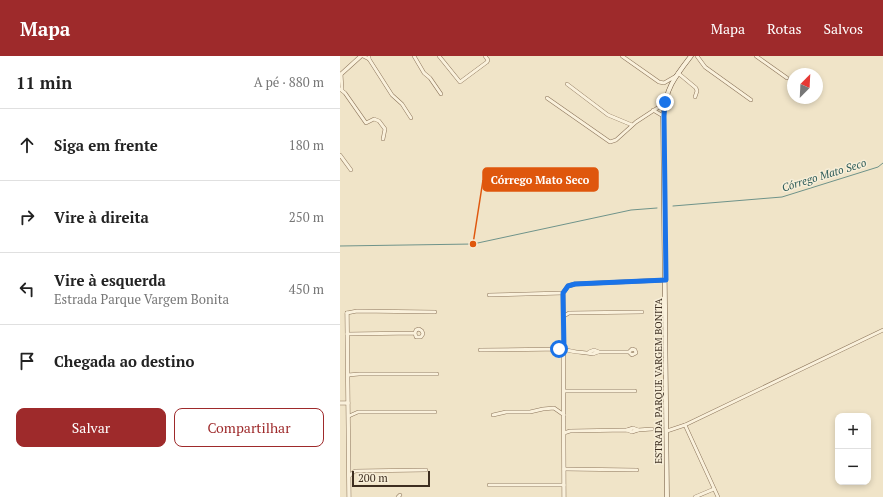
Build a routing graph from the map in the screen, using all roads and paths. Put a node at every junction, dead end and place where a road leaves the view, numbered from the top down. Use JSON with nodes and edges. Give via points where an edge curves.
{"nodes":[{"id":1,"x":362,"y":56,"type":"edge"},
{"id":2,"x":414,"y":56,"type":"edge"},
{"id":3,"x":439,"y":56,"type":"edge"},
{"id":4,"x":485,"y":56,"type":"edge"},
{"id":5,"x":622,"y":56,"type":"edge"},
{"id":6,"x":691,"y":56,"type":"edge"},
{"id":7,"x":697,"y":56,"type":"edge"},
{"id":8,"x":756,"y":56,"type":"edge"},
{"id":9,"x":369,"y":58,"type":"edge"},
{"id":10,"x":677,"y":74,"type":"junction"},
{"id":11,"x":340,"y":75,"type":"edge"},
{"id":12,"x":787,"y":78,"type":"dead end"},
{"id":13,"x":566,"y":84,"type":"dead end"},
{"id":14,"x":341,"y":89,"type":"edge"},
{"id":15,"x":441,"y":94,"type":"dead end"},
{"id":16,"x":695,"y":97,"type":"dead end"},
{"id":17,"x":547,"y":98,"type":"dead end"},
{"id":18,"x":751,"y":100,"type":"dead end"},
{"id":19,"x":665,"y":102,"type":"junction"},
{"id":20,"x":653,"y":110,"type":"junction"},
{"id":21,"x":664,"y":116,"type":"junction"},
{"id":22,"x":411,"y":118,"type":"dead end"},
{"id":23,"x":632,"y":125,"type":"junction"},
{"id":24,"x":383,"y":139,"type":"dead end"},
{"id":25,"x":340,"y":155,"type":"edge"},
{"id":26,"x":351,"y":170,"type":"dead end"},
{"id":27,"x":666,"y":280,"type":"junction"},
{"id":28,"x":563,"y":293,"type":"junction"},
{"id":29,"x":489,"y":295,"type":"dead end"},
{"id":30,"x":564,"y":310,"type":"junction"},
{"id":31,"x":435,"y":312,"type":"dead end"},
{"id":32,"x":642,"y":312,"type":"dead end"},
{"id":33,"x":347,"y":313,"type":"joint"},
{"id":34,"x":569,"y":313,"type":"junction"},
{"id":35,"x":564,"y":316,"type":"junction"},
{"id":36,"x":883,"y":330,"type":"edge"},
{"id":37,"x":415,"y":333,"type":"dead end"},
{"id":38,"x":347,"y":334,"type":"junction"},
{"id":39,"x":564,"y":349,"type":"junction"},
{"id":40,"x":480,"y":350,"type":"dead end"},
{"id":41,"x":572,"y":352,"type":"junction"},
{"id":42,"x":629,"y":352,"type":"dead end"},
{"id":43,"x":564,"y":357,"type":"junction"},
{"id":44,"x":437,"y":374,"type":"dead end"},
{"id":45,"x":348,"y":375,"type":"junction"},
{"id":46,"x":564,"y":391,"type":"junction"},
{"id":47,"x":635,"y":391,"type":"dead end"},
{"id":48,"x":340,"y":403,"type":"edge"},
{"id":49,"x":348,"y":403,"type":"junction"},
{"id":50,"x":564,"y":407,"type":"junction"},
{"id":51,"x":349,"y":408,"type":"junction"},
{"id":52,"x":558,"y":410,"type":"junction"},
{"id":53,"x":358,"y":412,"type":"junction"},
{"id":54,"x":435,"y":412,"type":"dead end"},
{"id":55,"x":493,"y":415,"type":"dead end"},
{"id":56,"x":349,"y":416,"type":"junction"},
{"id":57,"x":564,"y":416,"type":"junction"},
{"id":58,"x":685,"y":425,"type":"junction"},
{"id":59,"x":564,"y":428,"type":"junction"},
{"id":60,"x":652,"y":429,"type":"dead end"},
{"id":61,"x":570,"y":431,"type":"junction"},
{"id":62,"x":667,"y":431,"type":"junction"},
{"id":63,"x":564,"y":433,"type":"junction"},
{"id":64,"x":349,"y":467,"type":"junction"},
{"id":65,"x":564,"y":469,"type":"junction"},
{"id":66,"x":426,"y":470,"type":"dead end"},
{"id":67,"x":637,"y":470,"type":"dead end"},
{"id":68,"x":355,"y":471,"type":"junction"},
{"id":69,"x":349,"y":476,"type":"junction"},
{"id":70,"x":489,"y":485,"type":"dead end"},
{"id":71,"x":564,"y":485,"type":"junction"},
{"id":72,"x":714,"y":489,"type":"junction"},
{"id":73,"x":349,"y":497,"type":"edge"},
{"id":74,"x":564,"y":497,"type":"edge"},
{"id":75,"x":667,"y":497,"type":"edge"},
{"id":76,"x":695,"y":497,"type":"edge"},
{"id":77,"x":718,"y":497,"type":"edge"}],
"edges":[{"from":1,"to":9,"type":"street"},
{"from":1,"to":11,"type":"street"},
{"from":2,"to":15,"type":"street"},
{"from":3,"to":4,"type":"street","via":[[460,82],[487,62]]},
{"from":5,"to":10,"type":"street","via":[[659,82],[664,83]]},
{"from":6,"to":10,"type":"main road","name":"ESTRADA PARQUE VARGEM BONITA"},
{"from":7,"to":18,"type":"street","via":[[705,67]]},
{"from":8,"to":12,"type":"street"},
{"from":9,"to":22,"type":"street","via":[[378,75]]},
{"from":10,"to":16,"type":"street","via":[[696,88]]},
{"from":10,"to":19,"type":"main road","name":"ESTRADA PARQUE VARGEM BONITA"},
{"from":11,"to":14,"type":"street"},
{"from":13,"to":23,"type":"street","via":[[608,115]]},
{"from":14,"to":24,"type":"street","via":[[366,123],[374,118],[379,121],[385,129]]},
{"from":17,"to":23,"type":"street","via":[[608,142],[616,140]]},
{"from":19,"to":20,"type":"street"},
{"from":19,"to":21,"type":"main road","name":"ESTRADA PARQUE VARGEM BONITA"},
{"from":20,"to":21,"type":"street"},
{"from":20,"to":23,"type":"street"},
{"from":21,"to":27,"type":"main road","name":"ESTRADA PARQUE VARGEM BONITA"},
{"from":25,"to":26,"type":"street"},
{"from":27,"to":28,"type":"street","via":[[575,284],[568,286]]},
{"from":27,"to":62,"type":"main road","name":"ESTRADA PARQUE VARGEM BONITA"},
{"from":28,"to":29,"type":"street"},
{"from":28,"to":30,"type":"street"},
{"from":30,"to":34,"type":"street"},
{"from":30,"to":35,"type":"street"},
{"from":31,"to":33,"type":"street"},
{"from":32,"to":34,"type":"street"},
{"from":33,"to":38,"type":"street"},
{"from":34,"to":35,"type":"street"},
{"from":35,"to":39,"type":"street"},
{"from":36,"to":58,"type":"street"},
{"from":37,"to":38,"type":"street"},
{"from":38,"to":45,"type":"street"},
{"from":39,"to":40,"type":"street"},
{"from":39,"to":41,"type":"street"},
{"from":39,"to":43,"type":"street"},
{"from":41,"to":42,"type":"street"},
{"from":41,"to":43,"type":"street"},
{"from":43,"to":46,"type":"street"},
{"from":44,"to":45,"type":"street"},
{"from":45,"to":49,"type":"street"},
{"from":46,"to":47,"type":"street"},
{"from":46,"to":50,"type":"street"},
{"from":48,"to":49,"type":"street"},
{"from":49,"to":51,"type":"street"},
{"from":50,"to":52,"type":"street"},
{"from":50,"to":57,"type":"street"},
{"from":51,"to":53,"type":"street"},
{"from":51,"to":56,"type":"street"},
{"from":52,"to":55,"type":"street","via":[[554,408]]},
{"from":52,"to":57,"type":"street"},
{"from":53,"to":54,"type":"street"},
{"from":53,"to":56,"type":"street"},
{"from":56,"to":64,"type":"street"},
{"from":57,"to":59,"type":"street"},
{"from":58,"to":62,"type":"street"},
{"from":58,"to":72,"type":"street"},
{"from":59,"to":61,"type":"street"},
{"from":59,"to":63,"type":"street"},
{"from":60,"to":61,"type":"street","via":[[632,432]]},
{"from":61,"to":63,"type":"street"},
{"from":62,"to":75,"type":"main road","name":"ESTRADA PARQUE VARGEM BONITA"},
{"from":63,"to":65,"type":"street"},
{"from":64,"to":68,"type":"street"},
{"from":64,"to":69,"type":"street"},
{"from":65,"to":67,"type":"street"},
{"from":65,"to":71,"type":"street"},
{"from":66,"to":68,"type":"street"},
{"from":68,"to":69,"type":"street"},
{"from":69,"to":73,"type":"street"},
{"from":70,"to":71,"type":"street"},
{"from":71,"to":74,"type":"street"},
{"from":72,"to":76,"type":"street"},
{"from":72,"to":77,"type":"street"}]}
